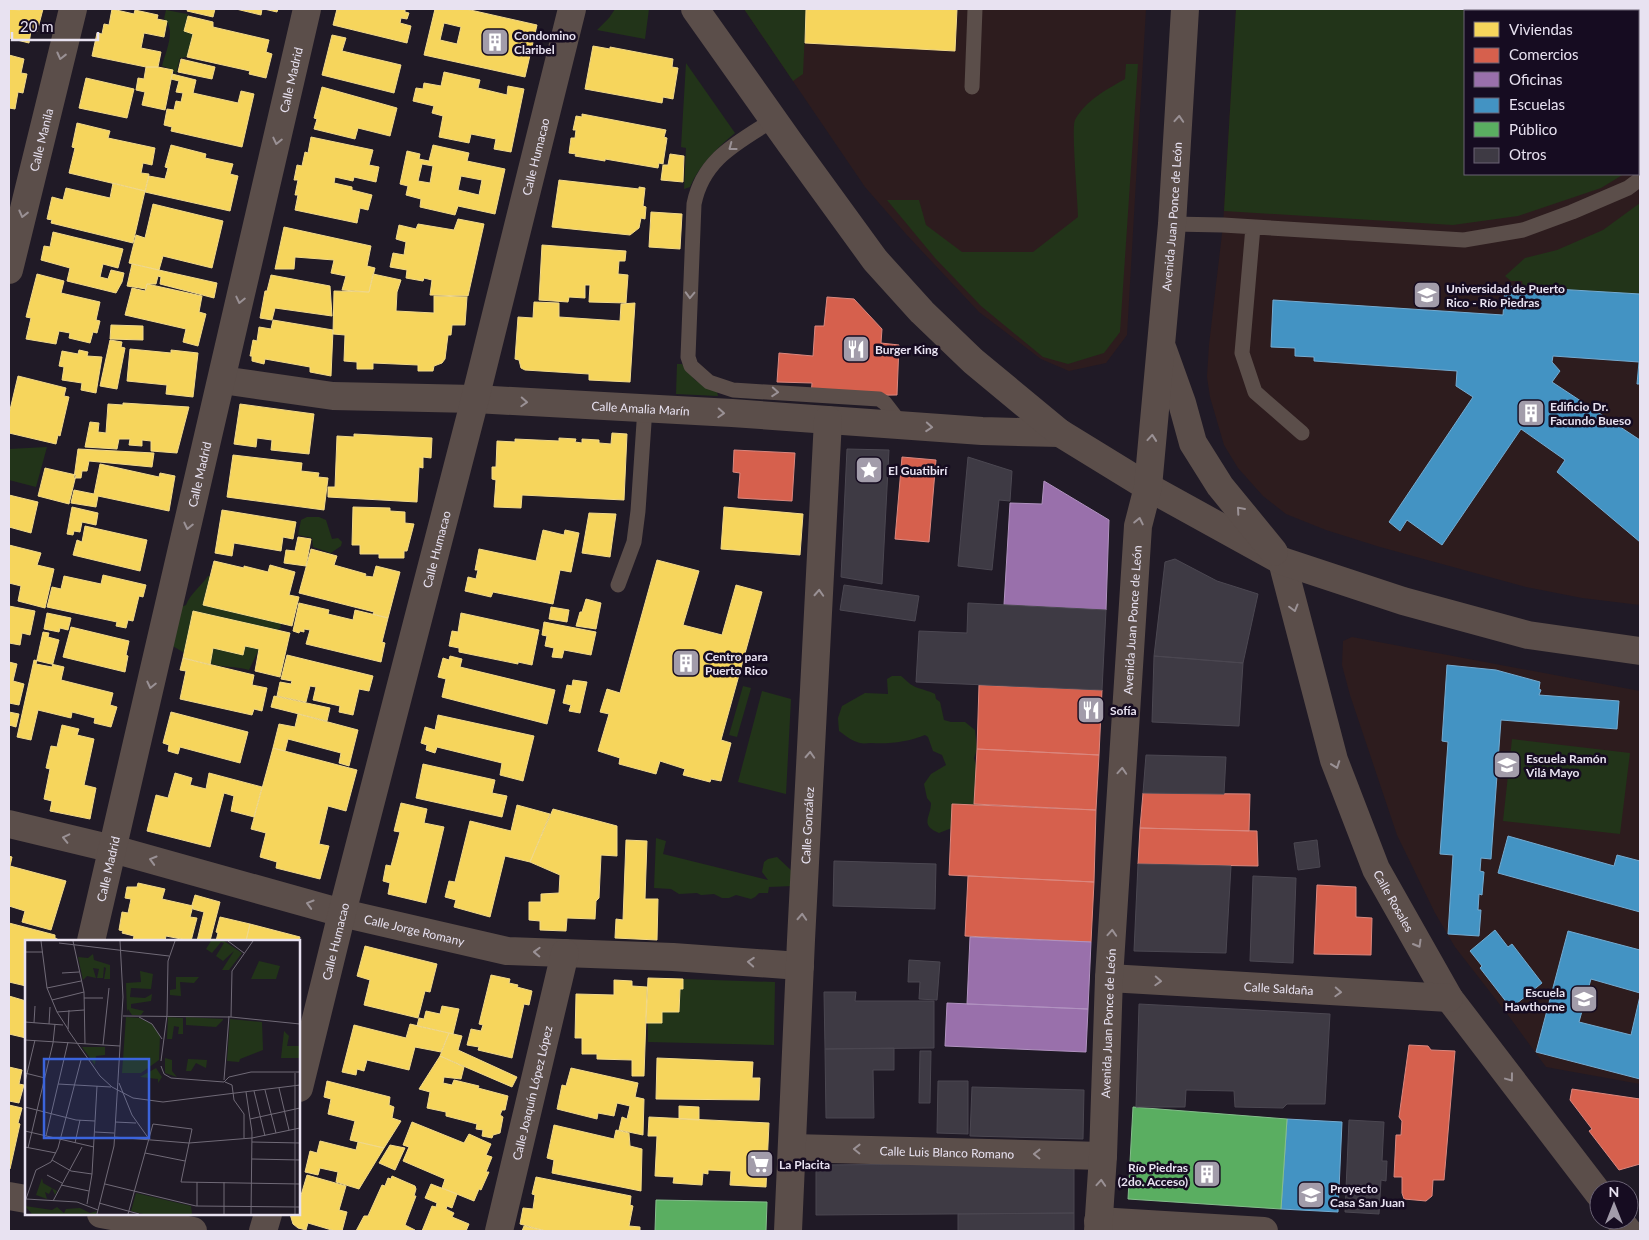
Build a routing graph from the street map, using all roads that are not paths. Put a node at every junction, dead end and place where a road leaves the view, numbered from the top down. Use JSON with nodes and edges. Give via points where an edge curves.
{"nodes":[{"id":1,"x":73,"y":9,"type":"edge"},
{"id":2,"x":308,"y":9,"type":"edge"},
{"id":3,"x":572,"y":9,"type":"edge"},
{"id":4,"x":696,"y":9,"type":"edge"},
{"id":5,"x":975,"y":9,"type":"edge"},
{"id":6,"x":1185,"y":9,"type":"edge"},
{"id":7,"x":972,"y":87,"type":"dead end"},
{"id":8,"x":773,"y":120,"type":"junction"},
{"id":9,"x":1640,"y":179,"type":"edge"},
{"id":10,"x":1172,"y":224,"type":"junction"},
{"id":11,"x":1253,"y":227,"type":"junction"},
{"id":12,"x":9,"y":270,"type":"edge"},
{"id":13,"x":1160,"y":344,"type":"junction"},
{"id":14,"x":222,"y":380,"type":"junction"},
{"id":15,"x":476,"y":399,"type":"junction"},
{"id":16,"x":645,"y":408,"type":"junction"},
{"id":17,"x":828,"y":420,"type":"junction"},
{"id":18,"x":902,"y":425,"type":"junction"},
{"id":19,"x":1060,"y":433,"type":"junction"},
{"id":20,"x":1302,"y":433,"type":"dead end"},
{"id":21,"x":1148,"y":487,"type":"junction"},
{"id":22,"x":1282,"y":561,"type":"junction"},
{"id":23,"x":618,"y":585,"type":"dead end"},
{"id":24,"x":1640,"y":652,"type":"edge"},
{"id":25,"x":9,"y":824,"type":"edge"},
{"id":26,"x":113,"y":849,"type":"junction"},
{"id":27,"x":342,"y":913,"type":"junction"},
{"id":28,"x":91,"y":940,"type":"edge"},
{"id":29,"x":565,"y":953,"type":"junction"},
{"id":30,"x":800,"y":966,"type":"junction"},
{"id":31,"x":1109,"y":978,"type":"junction"},
{"id":32,"x":1449,"y":998,"type":"junction"},
{"id":33,"x":300,"y":1084,"type":"edge"},
{"id":34,"x":792,"y":1148,"type":"junction"},
{"id":35,"x":1103,"y":1156,"type":"junction"},
{"id":36,"x":1589,"y":1181,"type":"edge"},
{"id":37,"x":9,"y":1196,"type":"edge"},
{"id":38,"x":25,"y":1199,"type":"edge"},
{"id":39,"x":106,"y":1215,"type":"edge"},
{"id":40,"x":268,"y":1215,"type":"edge"},
{"id":41,"x":1098,"y":1226,"type":"edge"},
{"id":42,"x":192,"y":1231,"type":"edge"},
{"id":43,"x":263,"y":1231,"type":"edge"},
{"id":44,"x":499,"y":1231,"type":"edge"},
{"id":45,"x":788,"y":1231,"type":"edge"},
{"id":46,"x":1264,"y":1231,"type":"edge"}],
"edges":[{"from":1,"to":12,"type":"street","name":"Calle Manila","one_way":true},
{"from":2,"to":14,"type":"street","name":"Calle Madrid","one_way":true},
{"from":3,"to":15,"type":"street","name":"Calle Humacao"},
{"from":4,"to":8,"type":"street"},
{"from":5,"to":7,"type":"lane"},
{"from":10,"to":6,"type":"street","name":"Avenida Juan Ponce de León","one_way":true},
{"from":8,"to":18,"type":"lane","one_way":true,"via":[[709,167],[697,190],[688,348],[691,366],[709,382],[733,390],[879,399]]},
{"from":8,"to":19,"type":"street","via":[[875,260],[922,312],[973,361]]},
{"from":9,"to":11,"type":"lane","via":[[1628,188],[1522,230],[1464,240]]},
{"from":10,"to":11,"type":"lane"},
{"from":10,"to":13,"type":"street","name":"Avenida Juan Ponce de León"},
{"from":11,"to":20,"type":"lane","via":[[1242,353],[1255,392]]},
{"from":21,"to":13,"type":"street","name":"Avenida Juan Ponce de León","one_way":true},
{"from":22,"to":13,"type":"street","one_way":true,"via":[[1220,486],[1193,443]]},
{"from":14,"to":15,"type":"street","name":"Calle Amalia Marín","via":[[333,396]]},
{"from":14,"to":26,"type":"street","name":"Calle Madrid","one_way":true},
{"from":15,"to":16,"type":"street","name":"Calle Amalia Marín","one_way":true},
{"from":15,"to":27,"type":"street","name":"Calle Humacao"},
{"from":16,"to":17,"type":"street","name":"Calle Amalia Marín","one_way":true},
{"from":16,"to":23,"type":"lane","via":[[634,542]]},
{"from":17,"to":18,"type":"street","name":"Calle Amalia Marín"},
{"from":30,"to":17,"type":"street","name":"Calle González","one_way":true},
{"from":18,"to":19,"type":"street","name":"Calle Amalia Marín","one_way":true},
{"from":19,"to":21,"type":"street"},
{"from":21,"to":22,"type":"street"},
{"from":31,"to":21,"type":"street","name":"Avenida Juan Ponce de León","one_way":true,"via":[[1138,526]]},
{"from":22,"to":24,"type":"street","via":[[1403,601],[1528,635]]},
{"from":22,"to":32,"type":"street","name":"Calle Rosales","one_way":true,"via":[[1334,760],[1372,860]]},
{"from":26,"to":25,"type":"street","name":"Calle Jorge Romany","one_way":true},
{"from":27,"to":26,"type":"street","name":"Calle Jorge Romany","one_way":true},
{"from":26,"to":28,"type":"street","name":"Calle Madrid"},
{"from":29,"to":27,"type":"street","name":"Calle Jorge Romany","one_way":true,"via":[[506,951]]},
{"from":27,"to":33,"type":"street","name":"Calle Humacao"},
{"from":30,"to":29,"type":"street","name":"Calle Jorge Romany","one_way":true},
{"from":29,"to":44,"type":"street","name":"Calle Joaquín López López"},
{"from":30,"to":34,"type":"street","name":"Calle González"},
{"from":31,"to":32,"type":"street","name":"Calle Saldaña","one_way":true},
{"from":31,"to":35,"type":"street","name":"Avenida Juan Ponce de León"},
{"from":32,"to":36,"type":"street","name":"Calle Rosales","one_way":true},
{"from":35,"to":34,"type":"street","name":"Calle Luis Blanco Romano","one_way":true},
{"from":34,"to":45,"type":"street","name":"Calle González"},
{"from":41,"to":35,"type":"street","name":"Avenida Juan Ponce de León","one_way":true},
{"from":37,"to":38,"type":"street"},
{"from":39,"to":42,"type":"street"},
{"from":40,"to":43,"type":"street"},
{"from":41,"to":46,"type":"street"}]}
